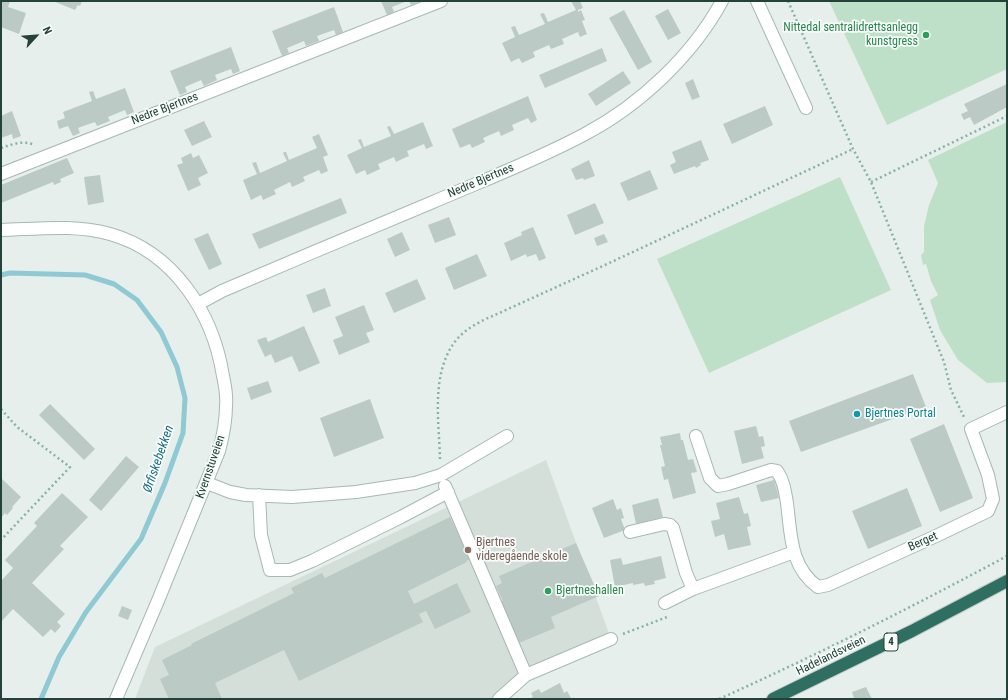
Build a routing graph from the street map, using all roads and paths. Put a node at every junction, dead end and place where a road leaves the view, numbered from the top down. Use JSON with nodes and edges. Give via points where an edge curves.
{"nodes":[{"id":1,"x":441,"y":1,"type":"edge"},
{"id":2,"x":722,"y":1,"type":"edge"},
{"id":3,"x":757,"y":1,"type":"edge"},
{"id":4,"x":788,"y":1,"type":"edge"},
{"id":5,"x":806,"y":108,"type":"dead end"},
{"id":6,"x":1007,"y":116,"type":"edge"},
{"id":7,"x":1,"y":148,"type":"edge"},
{"id":8,"x":853,"y":149,"type":"junction"},
{"id":9,"x":45,"y":156,"type":"junction"},
{"id":10,"x":1,"y":174,"type":"edge"},
{"id":11,"x":871,"y":182,"type":"junction"},
{"id":12,"x":1,"y":230,"type":"edge"},
{"id":13,"x":198,"y":304,"type":"junction"},
{"id":14,"x":1,"y":409,"type":"edge"},
{"id":15,"x":1007,"y":412,"type":"edge"},
{"id":16,"x":971,"y":429,"type":"junction"},
{"id":17,"x":507,"y":436,"type":"dead end"},
{"id":18,"x":696,"y":436,"type":"dead end"},
{"id":19,"x":441,"y":475,"type":"junction"},
{"id":20,"x":207,"y":483,"type":"junction"},
{"id":21,"x":448,"y":492,"type":"junction"},
{"id":22,"x":259,"y":495,"type":"junction"},
{"id":23,"x":630,"y":532,"type":"dead end"},
{"id":24,"x":1,"y":540,"type":"edge"},
{"id":25,"x":794,"y":552,"type":"junction"},
{"id":26,"x":1007,"y":556,"type":"edge"},
{"id":27,"x":1007,"y":582,"type":"edge"},
{"id":28,"x":693,"y":589,"type":"junction"},
{"id":29,"x":665,"y":603,"type":"dead end"},
{"id":30,"x":669,"y":617,"type":"dead end"},
{"id":31,"x":611,"y":639,"type":"joint"},
{"id":32,"x":526,"y":675,"type":"junction"},
{"id":33,"x":116,"y":699,"type":"edge"},
{"id":34,"x":499,"y":699,"type":"edge"},
{"id":35,"x":719,"y":699,"type":"edge"},
{"id":36,"x":773,"y":699,"type":"edge"}],
"edges":[{"from":1,"to":9,"type":"street","name":"Nedre Bjertnes"},
{"from":2,"to":13,"type":"street","name":"Nedre Bjertnes","via":[[703,33],[675,65],[632,104],[586,134],[534,159],[222,291]]},
{"from":3,"to":5,"type":"street"},
{"from":4,"to":8,"type":"path"},
{"from":6,"to":11,"type":"path"},
{"from":7,"to":9,"type":"path","via":[[18,142],[29,142],[36,145]]},
{"from":8,"to":11,"type":"path"},
{"from":8,"to":19,"type":"path","via":[[482,321],[465,332],[446,356],[440,378],[438,396]]},
{"from":9,"to":10,"type":"street","name":"Nedre Bjertnes"},
{"from":11,"to":16,"type":"path","via":[[944,362],[951,390]]},
{"from":12,"to":13,"type":"street","name":"Kvernstuveien","via":[[70,228],[112,235],[136,245],[158,259],[182,282]]},
{"from":13,"to":20,"type":"street","name":"Kvernstuveien","via":[[217,348],[226,405],[223,436]]},
{"from":14,"to":24,"type":"path","via":[[17,428],[70,467]]},
{"from":15,"to":16,"type":"street"},
{"from":16,"to":25,"type":"street","name":"Berget","via":[[988,475],[993,499],[988,510],[823,586],[818,587],[811,582],[801,570]]},
{"from":17,"to":19,"type":"street"},
{"from":18,"to":25,"type":"street","name":"Berget","via":[[710,478],[718,486],[771,470],[777,471],[785,489]]},
{"from":19,"to":21,"type":"street"},
{"from":19,"to":22,"type":"street","via":[[415,483],[356,492],[292,497]]},
{"from":20,"to":22,"type":"street","via":[[230,492]]},
{"from":20,"to":33,"type":"street","name":"Kvernstuveien"},
{"from":21,"to":22,"type":"street","via":[[290,570],[270,570],[262,535]]},
{"from":21,"to":32,"type":"street"},
{"from":23,"to":28,"type":"street","via":[[664,524],[670,525]]},
{"from":25,"to":28,"type":"street"},
{"from":26,"to":35,"type":"path","via":[[899,613]]},
{"from":27,"to":36,"type":"highway","name":"Hadelandsveien","number":"4","via":[[912,632]]},
{"from":28,"to":29,"type":"street"},
{"from":30,"to":31,"type":"path"},
{"from":31,"to":32,"type":"street"},
{"from":32,"to":34,"type":"street"}]}
